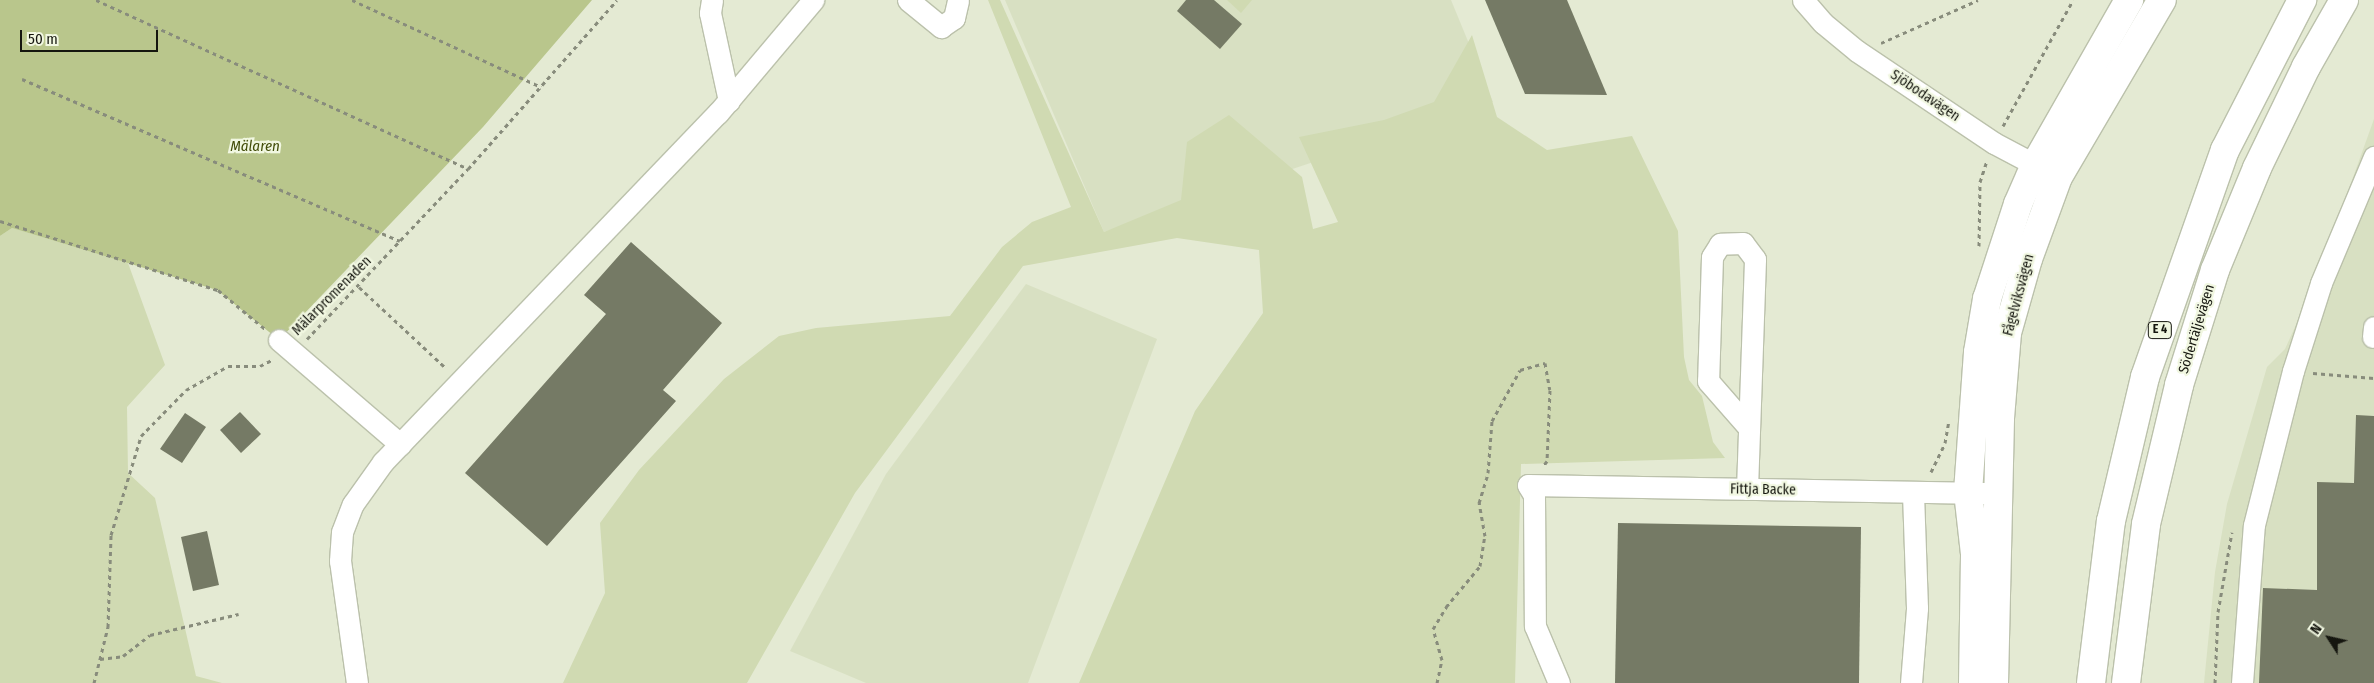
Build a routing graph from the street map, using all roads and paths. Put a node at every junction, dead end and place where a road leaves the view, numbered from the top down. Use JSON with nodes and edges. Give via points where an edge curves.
{"nodes":[{"id":1,"x":96,"y":0,"type":"edge"},
{"id":2,"x":352,"y":0,"type":"edge"},
{"id":3,"x":616,"y":0,"type":"edge"},
{"id":4,"x":712,"y":0,"type":"edge"},
{"id":5,"x":813,"y":0,"type":"edge"},
{"id":6,"x":908,"y":0,"type":"edge"},
{"id":7,"x":958,"y":0,"type":"edge"},
{"id":8,"x":1803,"y":0,"type":"edge"},
{"id":9,"x":1978,"y":0,"type":"edge"},
{"id":10,"x":2129,"y":0,"type":"edge"},
{"id":11,"x":2162,"y":0,"type":"edge"},
{"id":12,"x":2302,"y":0,"type":"edge"},
{"id":13,"x":2344,"y":0,"type":"edge"},
{"id":14,"x":1856,"y":51,"type":"junction"},
{"id":15,"x":22,"y":79,"type":"dead end"},
{"id":16,"x":541,"y":87,"type":"junction"},
{"id":17,"x":729,"y":101,"type":"junction"},
{"id":18,"x":2374,"y":157,"type":"edge"},
{"id":19,"x":468,"y":169,"type":"junction"},
{"id":20,"x":2047,"y":171,"type":"junction"},
{"id":21,"x":0,"y":221,"type":"edge"},
{"id":22,"x":400,"y":241,"type":"junction"},
{"id":23,"x":358,"y":287,"type":"junction"},
{"id":24,"x":286,"y":346,"type":"junction"},
{"id":25,"x":2294,"y":371,"type":"junction"},
{"id":26,"x":2374,"y":378,"type":"edge"},
{"id":27,"x":460,"y":382,"type":"junction"},
{"id":28,"x":1749,"y":428,"type":"junction"},
{"id":29,"x":400,"y":444,"type":"junction"},
{"id":30,"x":1528,"y":485,"type":"junction"},
{"id":31,"x":1747,"y":489,"type":"junction"},
{"id":32,"x":1968,"y":492,"type":"junction"},
{"id":33,"x":1913,"y":493,"type":"junction"},
{"id":34,"x":1998,"y":493,"type":"junction"},
{"id":35,"x":239,"y":614,"type":"dead end"},
{"id":36,"x":100,"y":659,"type":"junction"},
{"id":37,"x":2127,"y":679,"type":"edge"},
{"id":38,"x":94,"y":683,"type":"edge"},
{"id":39,"x":357,"y":683,"type":"edge"},
{"id":40,"x":1437,"y":683,"type":"edge"},
{"id":41,"x":1559,"y":683,"type":"edge"},
{"id":42,"x":1911,"y":683,"type":"edge"},
{"id":43,"x":1973,"y":683,"type":"edge"},
{"id":44,"x":1994,"y":683,"type":"edge"},
{"id":45,"x":2091,"y":683,"type":"edge"},
{"id":46,"x":2242,"y":683,"type":"edge"}],
"edges":[{"from":1,"to":19,"type":"path"},
{"from":2,"to":16,"type":"path"},
{"from":3,"to":16,"type":"path","name":"Mälarpromenaden"},
{"from":4,"to":17,"type":"street","via":[[710,13]]},
{"from":5,"to":17,"type":"street"},
{"from":6,"to":7,"type":"street","via":[[941,27],[954,18]]},
{"from":8,"to":14,"type":"street","name":"Sjöbodavägen","via":[[1823,23]]},
{"from":9,"to":14,"type":"path","via":[[1888,41]]},
{"from":10,"to":20,"type":"main road","name":"Fågelviksvägen"},
{"from":11,"to":20,"type":"main road","name":"Fågelviksvägen"},
{"from":12,"to":45,"type":"main road","number":"E 4","via":[[2225,150],[2145,377],[2111,521]]},
{"from":13,"to":37,"type":"main road","name":"Södertäljevägen","number":"E 4","via":[[2306,67],[2257,168],[2216,270],[2180,384],[2146,524]]},
{"from":14,"to":20,"type":"street","name":"Sjöbodavägen","via":[[1994,143]]},
{"from":15,"to":22,"type":"path"},
{"from":16,"to":19,"type":"path","name":"Mälarpromenaden"},
{"from":17,"to":27,"type":"street"},
{"from":18,"to":25,"type":"street","via":[[2322,284]]},
{"from":19,"to":22,"type":"path","name":"Mälarpromenaden"},
{"from":20,"to":32,"type":"main road","name":"Fågelviksvägen","via":[[2018,204],[1988,299],[1978,352]]},
{"from":20,"to":34,"type":"main road","name":"Fågelviksvägen","via":[[2028,259],[2007,333]]},
{"from":21,"to":24,"type":"path","via":[[218,290]]},
{"from":22,"to":23,"type":"path","name":"Mälarpromenaden"},
{"from":23,"to":24,"type":"path","name":"Mälarpromenaden"},
{"from":23,"to":27,"type":"path"},
{"from":24,"to":29,"type":"street"},
{"from":24,"to":36,"type":"path","name":"Mälarpromenaden","via":[[260,366],[228,366],[186,390],[140,436],[110,535],[108,627]]},
{"from":25,"to":26,"type":"path"},
{"from":25,"to":46,"type":"street","via":[[2254,525]]},
{"from":27,"to":29,"type":"street"},
{"from":28,"to":28,"type":"street","via":[[1755,259],[1742,244],[1720,244],[1712,257],[1708,380]]},
{"from":28,"to":31,"type":"street"},
{"from":29,"to":39,"type":"street","via":[[353,504],[342,532],[340,562]]},
{"from":30,"to":31,"type":"street","name":"Fittja Backe"},
{"from":30,"to":40,"type":"path","via":[[1547,461],[1550,390],[1545,362],[1520,370],[1492,421],[1488,473],[1479,503],[1485,536],[1480,566],[1446,607],[1433,629],[1442,660]]},
{"from":30,"to":41,"type":"street","via":[[1534,495],[1535,626]]},
{"from":31,"to":33,"type":"street","name":"Fittja Backe"},
{"from":32,"to":33,"type":"street","name":"Fittja Backe"},
{"from":32,"to":34,"type":"street","name":"Fittja Backe"},
{"from":32,"to":43,"type":"main road","name":"Fågelviksvägen","via":[[1975,554]]},
{"from":33,"to":42,"type":"street","via":[[1917,608]]},
{"from":34,"to":44,"type":"main road","name":"Fågelviksvägen"},
{"from":35,"to":36,"type":"path","via":[[150,635],[124,656]]},
{"from":36,"to":38,"type":"path","name":"Mälarpromenaden"}]}
